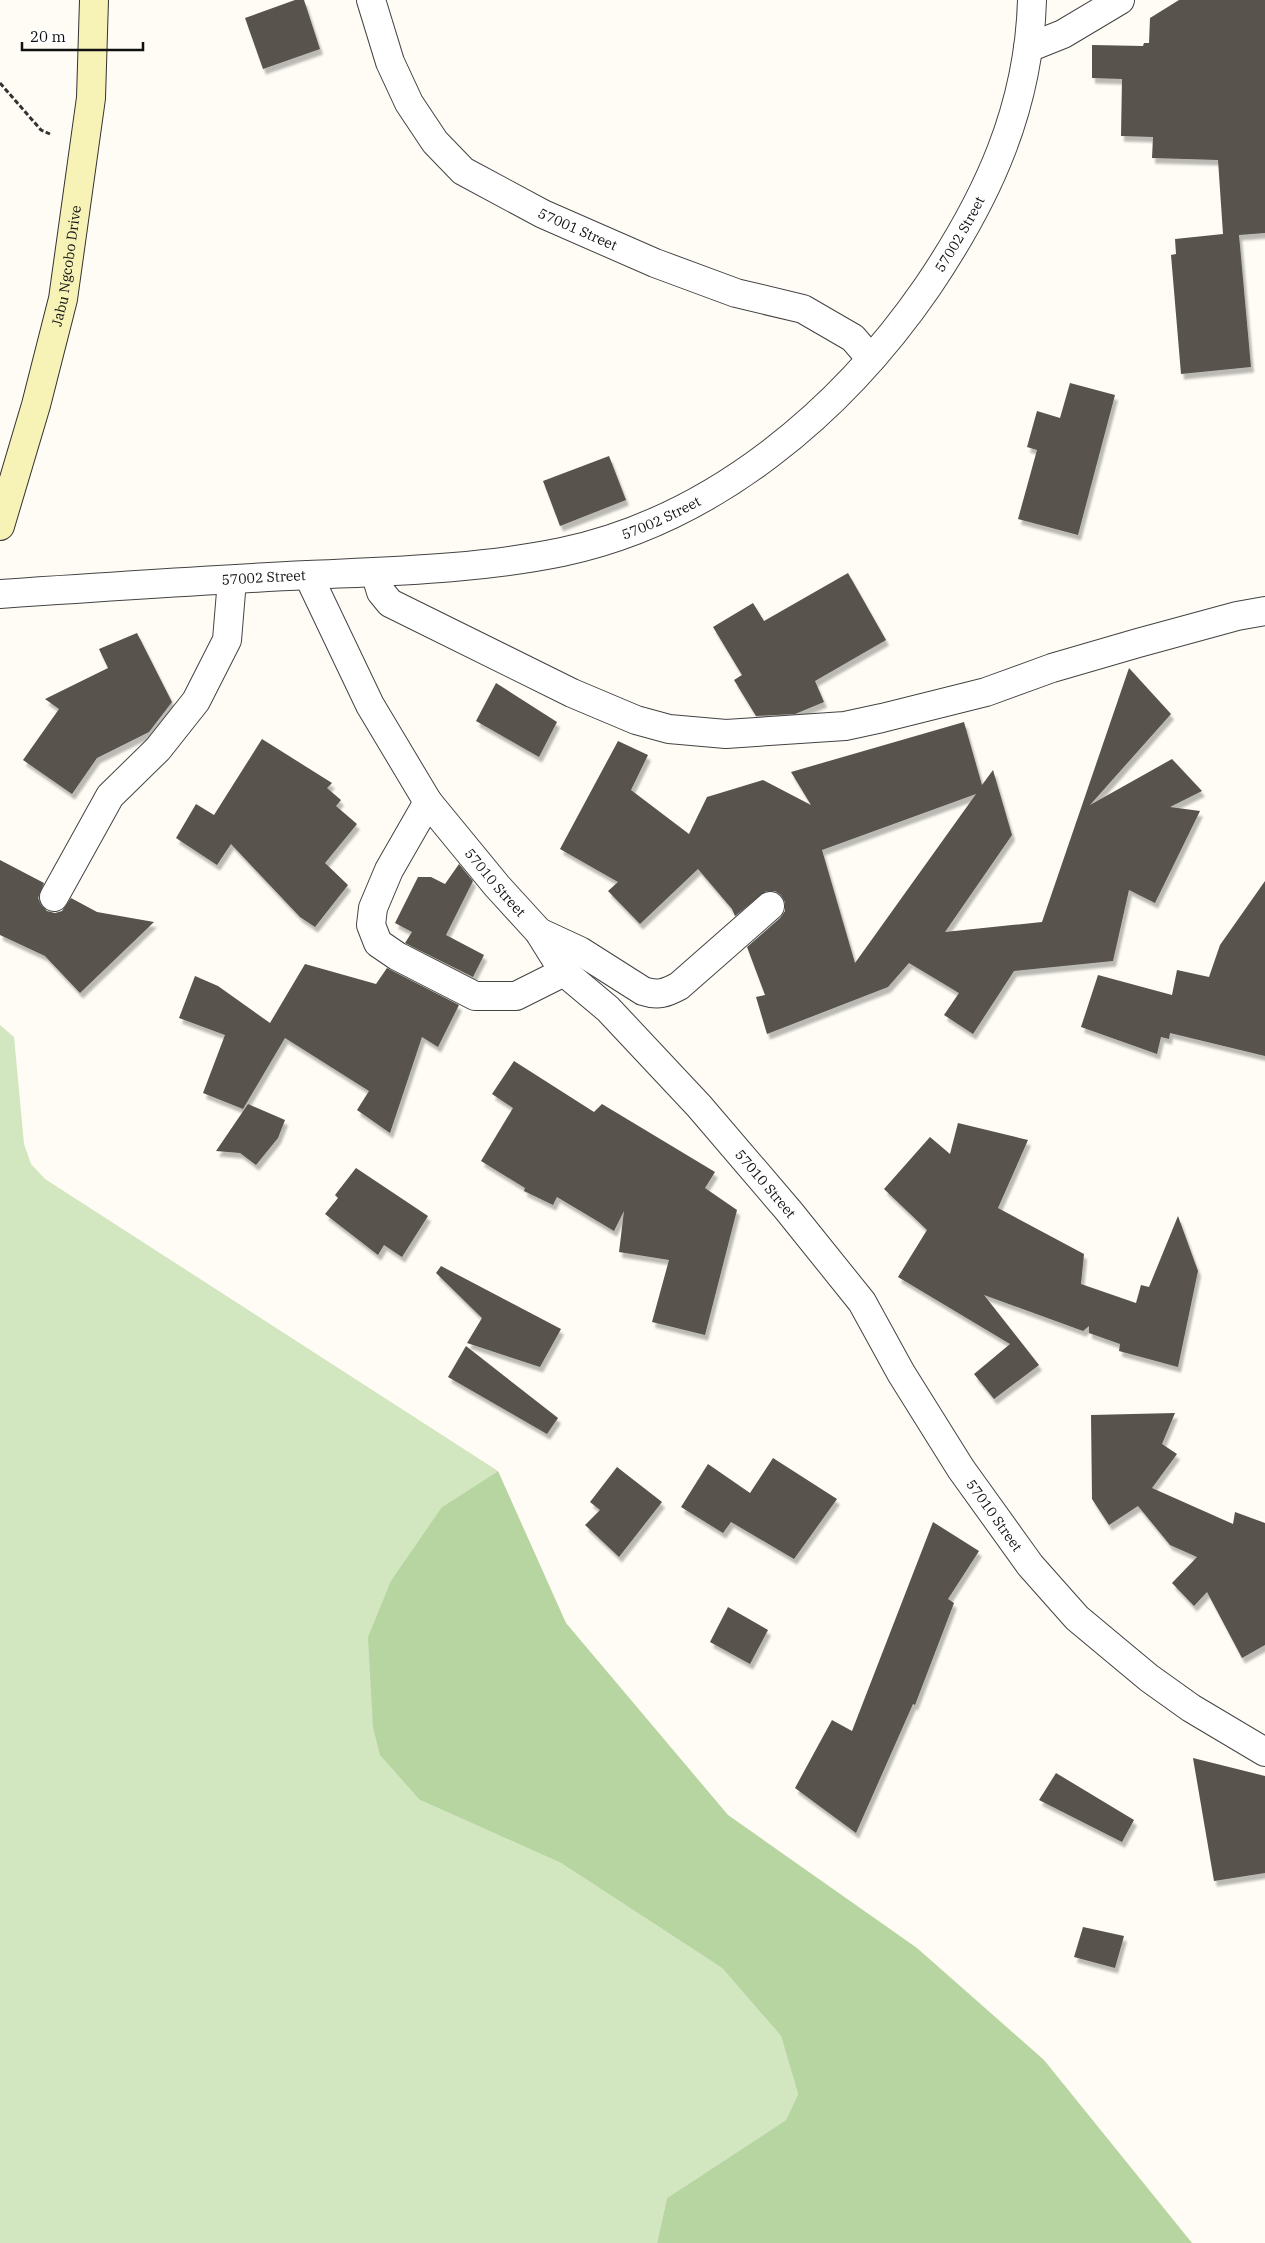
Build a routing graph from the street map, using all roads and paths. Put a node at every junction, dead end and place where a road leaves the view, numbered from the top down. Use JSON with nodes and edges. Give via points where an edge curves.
{"nodes":[{"id":1,"x":94,"y":0,"type":"edge"},
{"id":2,"x":371,"y":0,"type":"edge"},
{"id":3,"x":1032,"y":0,"type":"edge"},
{"id":4,"x":1120,"y":0,"type":"edge"},
{"id":5,"x":1028,"y":48,"type":"junction"},
{"id":6,"x":0,"y":83,"type":"edge"},
{"id":7,"x":84,"y":151,"type":"junction"},
{"id":8,"x":871,"y":359,"type":"junction"},
{"id":9,"x":0,"y":526,"type":"edge"},
{"id":10,"x":375,"y":572,"type":"junction"},
{"id":11,"x":308,"y":575,"type":"junction"},
{"id":12,"x":232,"y":580,"type":"junction"},
{"id":13,"x":0,"y":594,"type":"edge"},
{"id":14,"x":1265,"y":611,"type":"edge"},
{"id":15,"x":428,"y":802,"type":"junction"},
{"id":16,"x":54,"y":898,"type":"dead end"},
{"id":17,"x":770,"y":906,"type":"dead end"},
{"id":18,"x":539,"y":932,"type":"junction"},
{"id":19,"x":564,"y":972,"type":"junction"},
{"id":20,"x":1265,"y":1752,"type":"edge"}],
"edges":[{"from":1,"to":7,"type":"main road","name":"Jabu Ngcobo Drive","via":[[91,98]]},
{"from":2,"to":8,"type":"street","name":"57001 Street","via":[[390,62],[410,104],[435,142],[463,171],[542,214],[655,263],[736,293],[803,309],[853,338]]},
{"from":3,"to":5,"type":"street","name":"57002 Street"},
{"from":4,"to":5,"type":"street","via":[[1063,34]]},
{"from":5,"to":8,"type":"street","name":"57002 Street","via":[[1009,132],[982,197],[912,309]]},
{"from":6,"to":7,"type":"path","via":[[41,130]]},
{"from":7,"to":9,"type":"main road","name":"Jabu Ngcobo Drive","via":[[63,299]]},
{"from":8,"to":10,"type":"street","name":"57002 Street","via":[[843,392],[764,458],[726,485],[645,527],[562,552],[500,562]]},
{"from":10,"to":11,"type":"street","name":"57002 Street"},
{"from":10,"to":14,"type":"street","via":[[381,592],[390,603],[572,693],[636,720],[668,729],[726,734],[844,726],[882,718],[986,692],[1052,668],[1138,643]]},
{"from":11,"to":12,"type":"street","name":"57002 Street"},
{"from":11,"to":15,"type":"street","name":"57010 Street","via":[[370,705]]},
{"from":12,"to":13,"type":"street","name":"57002 Street"},
{"from":12,"to":16,"type":"street","via":[[227,640],[196,701],[158,749],[110,796]]},
{"from":15,"to":18,"type":"street","name":"57010 Street"},
{"from":15,"to":19,"type":"street","via":[[389,870],[373,908],[371,925],[378,943],[475,996],[516,996]]},
{"from":17,"to":18,"type":"street","via":[[679,986],[663,994],[643,991],[580,951]]},
{"from":18,"to":19,"type":"street","name":"57010 Street"},
{"from":19,"to":20,"type":"street","name":"57010 Street","via":[[608,1009],[699,1106],[862,1302],[901,1373],[961,1469],[1030,1565],[1077,1618],[1191,1708]]}]}
